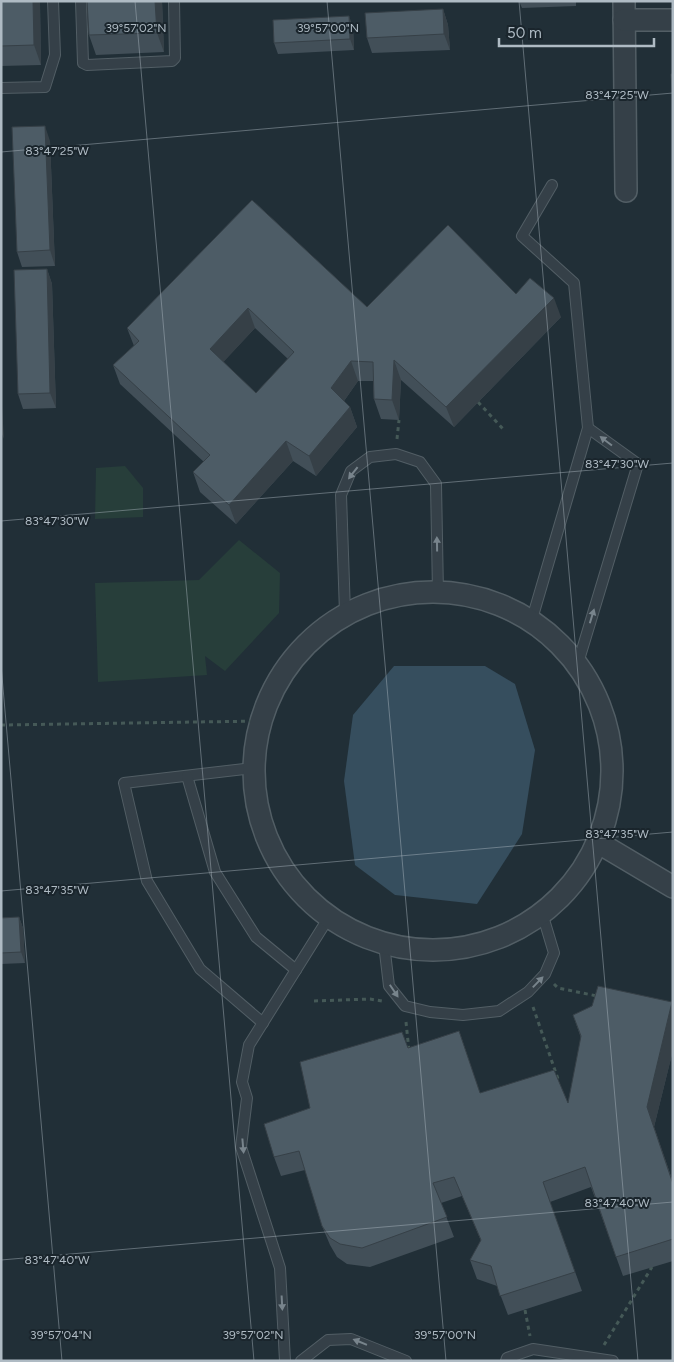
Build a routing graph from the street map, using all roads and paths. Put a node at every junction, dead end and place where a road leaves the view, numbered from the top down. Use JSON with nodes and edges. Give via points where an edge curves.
{"nodes":[{"id":1,"x":53,"y":1,"type":"edge"},
{"id":2,"x":81,"y":1,"type":"edge"},
{"id":3,"x":174,"y":1,"type":"edge"},
{"id":4,"x":624,"y":11,"type":"edge"},
{"id":5,"x":673,"y":20,"type":"edge"},
{"id":6,"x":1,"y":88,"type":"edge"},
{"id":7,"x":552,"y":186,"type":"dead end"},
{"id":8,"x":626,"y":191,"type":"dead end"},
{"id":9,"x":478,"y":402,"type":"dead end"},
{"id":10,"x":588,"y":428,"type":"junction"},
{"id":11,"x":504,"y":430,"type":"dead end"},
{"id":12,"x":438,"y":593,"type":"junction"},
{"id":13,"x":346,"y":613,"type":"junction"},
{"id":14,"x":532,"y":620,"type":"junction"},
{"id":15,"x":578,"y":663,"type":"junction"},
{"id":16,"x":262,"y":721,"type":"junction"},
{"id":17,"x":1,"y":725,"type":"edge"},
{"id":18,"x":253,"y":768,"type":"junction"},
{"id":19,"x":187,"y":776,"type":"junction"},
{"id":20,"x":599,"y":843,"type":"junction"},
{"id":21,"x":673,"y":887,"type":"edge"},
{"id":22,"x":542,"y":913,"type":"junction"},
{"id":23,"x":329,"y":917,"type":"junction"},
{"id":24,"x":384,"y":944,"type":"junction"},
{"id":25,"x":296,"y":970,"type":"junction"},
{"id":26,"x":545,"y":974,"type":"junction"},
{"id":27,"x":528,"y":992,"type":"junction"},
{"id":28,"x":604,"y":997,"type":"edge"},
{"id":29,"x":314,"y":1002,"type":"dead end"},
{"id":30,"x":405,"y":1006,"type":"junction"},
{"id":31,"x":263,"y":1024,"type":"junction"},
{"id":32,"x":409,"y":1051,"type":"edge"},
{"id":33,"x":558,"y":1081,"type":"edge"},
{"id":34,"x":652,"y":1267,"type":"dead end"},
{"id":35,"x":525,"y":1310,"type":"dead end"},
{"id":36,"x":533,"y":1349,"type":"junction"},
{"id":37,"x":595,"y":1360,"type":"edge"},
{"id":38,"x":284,"y":1361,"type":"edge"},
{"id":39,"x":301,"y":1361,"type":"edge"},
{"id":40,"x":406,"y":1361,"type":"edge"},
{"id":41,"x":506,"y":1361,"type":"edge"},
{"id":42,"x":613,"y":1361,"type":"edge"}],
"edges":[{"from":1,"to":6,"type":"lane","via":[[55,55],[45,87]]},
{"from":2,"to":3,"type":"lane","via":[[83,63],[87,66],[172,61]]},
{"from":4,"to":5,"type":"street"},
{"from":4,"to":8,"type":"street"},
{"from":7,"to":10,"type":"lane","via":[[522,236],[574,283]]},
{"from":9,"to":11,"type":"path"},
{"from":10,"to":14,"type":"lane"},
{"from":15,"to":10,"type":"lane","one_way":true,"via":[[638,464]]},
{"from":12,"to":13,"type":"street","via":[[405,592]]},
{"from":12,"to":13,"type":"lane","one_way":true,"via":[[436,484],[420,462],[396,454],[370,457],[351,471],[341,495]]},
{"from":12,"to":14,"type":"street","via":[[468,593]]},
{"from":13,"to":16,"type":"street","via":[[297,652],[264,706]]},
{"from":14,"to":15,"type":"street"},
{"from":15,"to":20,"type":"street","via":[[606,719],[614,782]]},
{"from":16,"to":17,"type":"path"},
{"from":16,"to":18,"type":"street"},
{"from":18,"to":19,"type":"lane"},
{"from":18,"to":23,"type":"street","via":[[262,831],[293,886]]},
{"from":19,"to":25,"type":"lane","via":[[215,872],[256,937]]},
{"from":19,"to":31,"type":"lane","via":[[124,783],[147,882],[200,969]]},
{"from":20,"to":21,"type":"street"},
{"from":20,"to":22,"type":"street","via":[[569,891]]},
{"from":22,"to":24,"type":"street","via":[[520,931],[460,951],[397,949]]},
{"from":22,"to":26,"type":"lane","via":[[554,953]]},
{"from":23,"to":24,"type":"street","via":[[339,926]]},
{"from":23,"to":25,"type":"lane"},
{"from":24,"to":30,"type":"lane","one_way":true,"via":[[389,986]]},
{"from":25,"to":31,"type":"lane"},
{"from":27,"to":26,"type":"lane","one_way":true},
{"from":26,"to":28,"type":"path","via":[[558,988]]},
{"from":27,"to":30,"type":"lane","via":[[499,1010],[463,1015]]},
{"from":27,"to":33,"type":"path"},
{"from":29,"to":30,"type":"path","via":[[370,999]]},
{"from":30,"to":32,"type":"path"},
{"from":31,"to":38,"type":"lane","one_way":true,"via":[[249,1045],[242,1082],[247,1098],[241,1147],[280,1268]]},
{"from":34,"to":37,"type":"path"},
{"from":35,"to":36,"type":"path"},
{"from":36,"to":37,"type":"lane"},
{"from":36,"to":41,"type":"lane"},
{"from":37,"to":42,"type":"lane"},
{"from":40,"to":39,"type":"lane","one_way":true,"via":[[351,1339],[328,1340]]}]}
